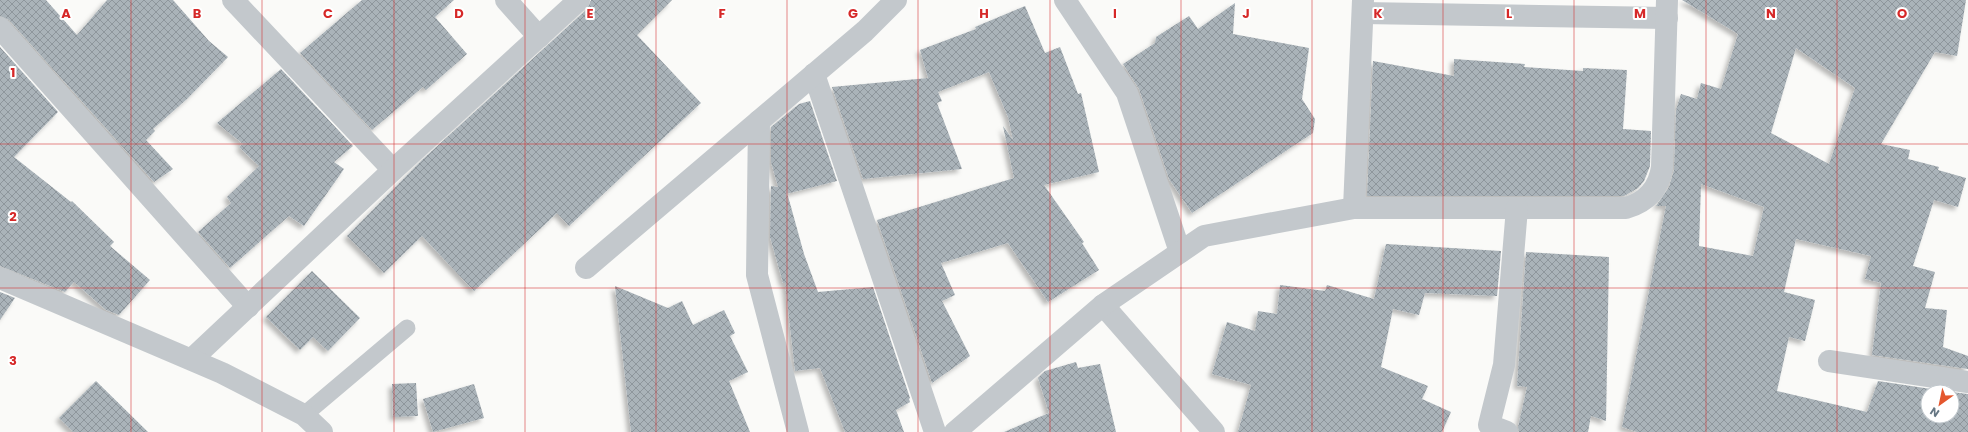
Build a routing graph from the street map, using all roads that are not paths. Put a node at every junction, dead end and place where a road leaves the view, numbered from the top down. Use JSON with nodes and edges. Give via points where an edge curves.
{"nodes":[{"id":1,"x":233,"y":0,"type":"edge"},
{"id":2,"x":506,"y":0,"type":"edge"},
{"id":3,"x":579,"y":0,"type":"edge"},
{"id":4,"x":896,"y":0,"type":"edge"},
{"id":5,"x":1065,"y":0,"type":"edge"},
{"id":6,"x":1363,"y":6,"type":"edge"},
{"id":7,"x":1667,"y":9,"type":"edge"},
{"id":8,"x":0,"y":28,"type":"edge"},
{"id":9,"x":539,"y":37,"type":"junction"},
{"id":10,"x":814,"y":74,"type":"junction"},
{"id":11,"x":759,"y":121,"type":"junction"},
{"id":12,"x":393,"y":170,"type":"junction"},
{"id":13,"x":1354,"y":208,"type":"junction"},
{"id":14,"x":1517,"y":208,"type":"junction"},
{"id":15,"x":1180,"y":252,"type":"junction"},
{"id":16,"x":586,"y":268,"type":"dead end"},
{"id":17,"x":0,"y":278,"type":"edge"},
{"id":18,"x":1103,"y":306,"type":"junction"},
{"id":19,"x":248,"y":307,"type":"junction"},
{"id":20,"x":407,"y":328,"type":"dead end"},
{"id":21,"x":192,"y":359,"type":"junction"},
{"id":22,"x":1829,"y":361,"type":"dead end"},
{"id":23,"x":1968,"y":382,"type":"edge"},
{"id":24,"x":304,"y":415,"type":"junction"},
{"id":25,"x":322,"y":432,"type":"edge"},
{"id":26,"x":798,"y":432,"type":"edge"},
{"id":27,"x":935,"y":432,"type":"edge"},
{"id":28,"x":955,"y":432,"type":"edge"},
{"id":29,"x":1214,"y":432,"type":"edge"},
{"id":30,"x":1507,"y":432,"type":"edge"}],
"edges":[{"from":1,"to":12,"type":"street"},
{"from":2,"to":9,"type":"street"},
{"from":3,"to":9,"type":"street"},
{"from":4,"to":10,"type":"street","via":[[865,31]]},
{"from":5,"to":15,"type":"street","via":[[1127,93]]},
{"from":6,"to":7,"type":"street"},
{"from":6,"to":13,"type":"street"},
{"from":7,"to":14,"type":"street","via":[[1662,167],[1657,186],[1651,194],[1635,206],[1626,208]]},
{"from":8,"to":19,"type":"street"},
{"from":9,"to":12,"type":"street"},
{"from":10,"to":11,"type":"street"},
{"from":10,"to":27,"type":"street"},
{"from":11,"to":16,"type":"street"},
{"from":11,"to":26,"type":"street","via":[[757,275]]},
{"from":12,"to":19,"type":"street"},
{"from":13,"to":14,"type":"street"},
{"from":13,"to":15,"type":"street","via":[[1204,236]]},
{"from":14,"to":30,"type":"street","via":[[1504,365],[1489,425]]},
{"from":15,"to":18,"type":"street"},
{"from":17,"to":21,"type":"street"},
{"from":18,"to":28,"type":"street"},
{"from":18,"to":29,"type":"street"},
{"from":19,"to":21,"type":"street"},
{"from":20,"to":24,"type":"lane"},
{"from":21,"to":24,"type":"street"},
{"from":22,"to":23,"type":"street"},
{"from":24,"to":25,"type":"street"}]}
